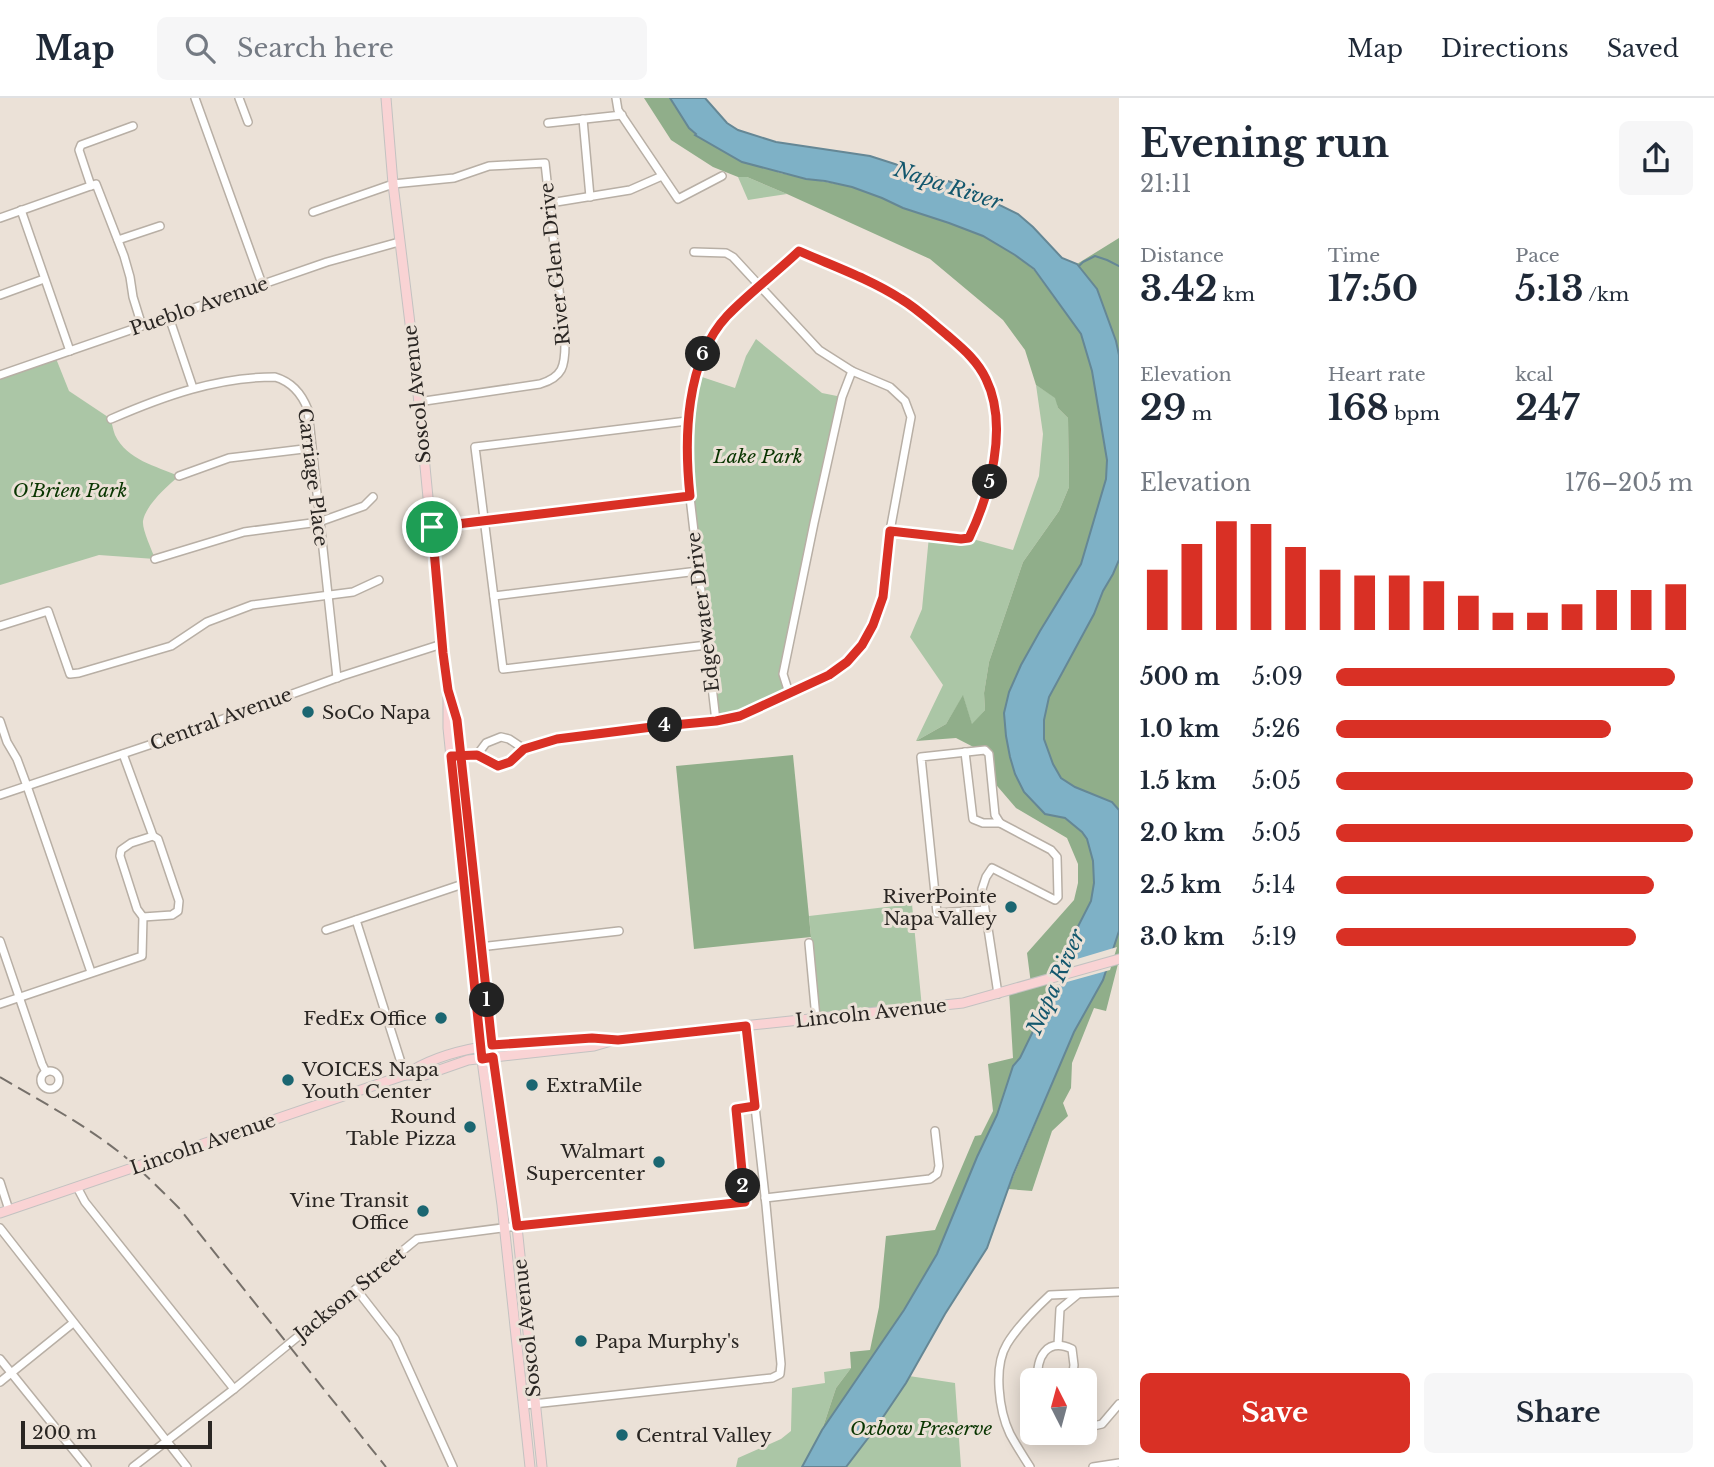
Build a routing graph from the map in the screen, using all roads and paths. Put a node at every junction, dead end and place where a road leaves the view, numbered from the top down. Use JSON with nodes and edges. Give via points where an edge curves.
{"nodes":[{"id":1,"x":195,"y":98,"type":"edge"},
{"id":2,"x":239,"y":98,"type":"edge"},
{"id":3,"x":386,"y":98,"type":"edge"},
{"id":4,"x":616,"y":98,"type":"edge"},
{"id":5,"x":622,"y":115,"type":"junction"},
{"id":6,"x":583,"y":120,"type":"junction"},
{"id":7,"x":248,"y":122,"type":"dead end"},
{"id":8,"x":548,"y":123,"type":"dead end"},
{"id":9,"x":133,"y":126,"type":"dead end"},
{"id":10,"x":662,"y":176,"type":"junction"},
{"id":11,"x":722,"y":176,"type":"dead end"},
{"id":12,"x":393,"y":184,"type":"junction"},
{"id":13,"x":94,"y":185,"type":"junction"},
{"id":14,"x":590,"y":197,"type":"junction"},
{"id":15,"x":550,"y":203,"type":"junction"},
{"id":16,"x":20,"y":210,"type":"junction"},
{"id":17,"x":313,"y":212,"type":"dead end"},
{"id":18,"x":0,"y":218,"type":"edge"},
{"id":19,"x":160,"y":226,"type":"dead end"},
{"id":20,"x":118,"y":240,"type":"junction"},
{"id":21,"x":400,"y":242,"type":"junction"},
{"id":22,"x":695,"y":252,"type":"dead end"},
{"id":23,"x":44,"y":279,"type":"junction"},
{"id":24,"x":262,"y":284,"type":"junction"},
{"id":25,"x":760,"y":287,"type":"junction"},
{"id":26,"x":0,"y":295,"type":"edge"},
{"id":27,"x":169,"y":317,"type":"junction"},
{"id":28,"x":142,"y":326,"type":"junction"},
{"id":29,"x":70,"y":351,"type":"junction"},
{"id":30,"x":852,"y":371,"type":"junction"},
{"id":31,"x":0,"y":375,"type":"edge"},
{"id":32,"x":192,"y":388,"type":"junction"},
{"id":33,"x":418,"y":402,"type":"junction"},
{"id":34,"x":111,"y":419,"type":"dead end"},
{"id":35,"x":687,"y":421,"type":"junction"},
{"id":36,"x":312,"y":449,"type":"junction"},
{"id":37,"x":179,"y":476,"type":"dead end"},
{"id":38,"x":690,"y":496,"type":"junction"},
{"id":39,"x":373,"y":497,"type":"dead end"},
{"id":40,"x":485,"y":520,"type":"junction"},
{"id":41,"x":319,"y":522,"type":"junction"},
{"id":42,"x":432,"y":527,"type":"junction"},
{"id":43,"x":890,"y":531,"type":"junction"},
{"id":44,"x":155,"y":559,"type":"dead end"},
{"id":45,"x":698,"y":571,"type":"junction"},
{"id":46,"x":379,"y":580,"type":"dead end"},
{"id":47,"x":494,"y":596,"type":"junction"},
{"id":48,"x":328,"y":597,"type":"junction"},
{"id":49,"x":0,"y":626,"type":"edge"},
{"id":50,"x":442,"y":644,"type":"junction"},
{"id":51,"x":707,"y":645,"type":"junction"},
{"id":52,"x":337,"y":678,"type":"junction"},
{"id":53,"x":789,"y":693,"type":"junction"},
{"id":54,"x":0,"y":721,"type":"edge"},
{"id":55,"x":716,"y":721,"type":"junction"},
{"id":56,"x":524,"y":749,"type":"junction"},
{"id":57,"x":965,"y":751,"type":"junction"},
{"id":58,"x":123,"y":754,"type":"junction"},
{"id":59,"x":477,"y":755,"type":"junction"},
{"id":60,"x":456,"y":756,"type":"junction"},
{"id":61,"x":27,"y":786,"type":"junction"},
{"id":62,"x":0,"y":795,"type":"edge"},
{"id":63,"x":1000,"y":823,"type":"junction"},
{"id":64,"x":153,"y":836,"type":"junction"},
{"id":65,"x":469,"y":883,"type":"junction"},
{"id":66,"x":985,"y":909,"type":"junction"},
{"id":67,"x":143,"y":917,"type":"junction"},
{"id":68,"x":356,"y":920,"type":"junction"},
{"id":69,"x":326,"y":930,"type":"dead end"},
{"id":70,"x":619,"y":931,"type":"dead end"},
{"id":71,"x":0,"y":941,"type":"edge"},
{"id":72,"x":809,"y":943,"type":"dead end"},
{"id":73,"x":476,"y":948,"type":"junction"},
{"id":74,"x":1119,"y":959,"type":"edge"},
{"id":75,"x":91,"y":972,"type":"junction"},
{"id":76,"x":998,"y":994,"type":"junction"},
{"id":77,"x":20,"y":997,"type":"junction"},
{"id":78,"x":0,"y":1004,"type":"edge"},
{"id":79,"x":816,"y":1018,"type":"junction"},
{"id":80,"x":746,"y":1026,"type":"junction"},
{"id":81,"x":618,"y":1040,"type":"junction"},
{"id":82,"x":492,"y":1045,"type":"junction"},
{"id":83,"x":481,"y":1046,"type":"junction"},
{"id":84,"x":493,"y":1057,"type":"junction"},
{"id":85,"x":482,"y":1059,"type":"junction"},
{"id":86,"x":46,"y":1072,"type":"dead end"},
{"id":87,"x":405,"y":1075,"type":"junction"},
{"id":88,"x":755,"y":1106,"type":"junction"},
{"id":89,"x":934,"y":1131,"type":"dead end"},
{"id":90,"x":0,"y":1182,"type":"edge"},
{"id":91,"x":77,"y":1187,"type":"junction"},
{"id":92,"x":765,"y":1198,"type":"junction"},
{"id":93,"x":4,"y":1211,"type":"edge"},
{"id":94,"x":517,"y":1226,"type":"junction"},
{"id":95,"x":505,"y":1227,"type":"junction"},
{"id":96,"x":0,"y":1228,"type":"edge"},
{"id":97,"x":356,"y":1289,"type":"junction"},
{"id":98,"x":1119,"y":1292,"type":"edge"},
{"id":99,"x":1077,"y":1295,"type":"junction"},
{"id":100,"x":73,"y":1323,"type":"junction"},
{"id":101,"x":1058,"y":1345,"type":"junction"},
{"id":102,"x":0,"y":1359,"type":"edge"},
{"id":103,"x":1038,"y":1368,"type":"edge"},
{"id":104,"x":1074,"y":1368,"type":"edge"},
{"id":105,"x":11,"y":1373,"type":"junction"},
{"id":106,"x":0,"y":1382,"type":"edge"},
{"id":107,"x":234,"y":1389,"type":"junction"},
{"id":108,"x":536,"y":1404,"type":"junction"},
{"id":109,"x":1119,"y":1404,"type":"edge"},
{"id":110,"x":524,"y":1405,"type":"junction"},
{"id":111,"x":1097,"y":1425,"type":"edge"},
{"id":112,"x":166,"y":1441,"type":"junction"},
{"id":113,"x":1119,"y":1463,"type":"edge"},
{"id":114,"x":87,"y":1467,"type":"edge"},
{"id":115,"x":133,"y":1467,"type":"edge"},
{"id":116,"x":187,"y":1467,"type":"edge"},
{"id":117,"x":453,"y":1467,"type":"edge"},
{"id":118,"x":530,"y":1467,"type":"edge"},
{"id":119,"x":542,"y":1467,"type":"edge"},
{"id":120,"x":1030,"y":1467,"type":"edge"},
{"id":121,"x":1093,"y":1467,"type":"edge"}],
"edges":[{"from":1,"to":24,"type":"street"},
{"from":2,"to":7,"type":"street"},
{"from":3,"to":12,"type":"main road","name":"Soscol Avenue"},
{"from":4,"to":5,"type":"street"},
{"from":5,"to":6,"type":"street"},
{"from":5,"to":10,"type":"street"},
{"from":6,"to":8,"type":"street"},
{"from":6,"to":14,"type":"street"},
{"from":9,"to":13,"type":"street","via":[[80,145]]},
{"from":10,"to":11,"type":"street","via":[[678,199]]},
{"from":10,"to":14,"type":"street","via":[[630,190]]},
{"from":12,"to":15,"type":"street","name":"River Glen Drive","via":[[454,178],[489,166],[545,163]]},
{"from":12,"to":17,"type":"street","name":"River Glen Drive"},
{"from":12,"to":21,"type":"main road","name":"Soscol Avenue"},
{"from":13,"to":16,"type":"street"},
{"from":13,"to":20,"type":"street"},
{"from":14,"to":15,"type":"street"},
{"from":15,"to":33,"type":"street","name":"River Glen Drive","via":[[565,344],[560,373],[540,384]]},
{"from":16,"to":18,"type":"street"},
{"from":16,"to":23,"type":"street"},
{"from":19,"to":20,"type":"street"},
{"from":20,"to":28,"type":"street"},
{"from":21,"to":24,"type":"street","name":"Pueblo Avenue"},
{"from":21,"to":33,"type":"main road","name":"Soscol Avenue"},
{"from":22,"to":25,"type":"street","via":[[726,253]]},
{"from":23,"to":26,"type":"street"},
{"from":23,"to":29,"type":"street"},
{"from":24,"to":27,"type":"street","name":"Pueblo Avenue"},
{"from":25,"to":30,"type":"street","via":[[819,350]]},
{"from":25,"to":35,"type":"street","name":"Edgewater Drive","via":[[726,318],[709,342],[698,367]]},
{"from":25,"to":43,"type":"street","name":"Edgewater Drive","via":[[799,251],[903,300],[982,370],[992,393],[995,457],[969,538]]},
{"from":27,"to":28,"type":"street","name":"Pueblo Avenue"},
{"from":27,"to":32,"type":"street"},
{"from":28,"to":29,"type":"street","name":"Pueblo Avenue"},
{"from":29,"to":31,"type":"street","name":"Pueblo Avenue"},
{"from":30,"to":43,"type":"street","via":[[890,387],[905,401],[911,417]]},
{"from":30,"to":53,"type":"street","via":[[842,397],[783,674]]},
{"from":32,"to":34,"type":"street","name":"Carriage Place"},
{"from":32,"to":36,"type":"street","name":"Carriage Place","via":[[266,377],[284,379],[308,410]]},
{"from":33,"to":42,"type":"main road","name":"Soscol Avenue"},
{"from":35,"to":38,"type":"street","name":"Edgewater Drive"},
{"from":35,"to":40,"type":"street","via":[[475,447]]},
{"from":36,"to":37,"type":"street","via":[[229,458]]},
{"from":36,"to":41,"type":"street","name":"Carriage Place"},
{"from":38,"to":40,"type":"street"},
{"from":38,"to":45,"type":"street","name":"Edgewater Drive"},
{"from":39,"to":41,"type":"street","via":[[364,506]]},
{"from":40,"to":42,"type":"street"},
{"from":40,"to":47,"type":"street"},
{"from":41,"to":44,"type":"street","via":[[244,531]]},
{"from":41,"to":48,"type":"street","name":"Carriage Place"},
{"from":42,"to":50,"type":"main road","name":"Soscol Avenue"},
{"from":43,"to":53,"type":"street","via":[[883,597],[862,645],[829,675]]},
{"from":45,"to":47,"type":"street"},
{"from":45,"to":51,"type":"street","name":"Edgewater Drive"},
{"from":46,"to":48,"type":"street","via":[[353,593]]},
{"from":47,"to":51,"type":"street","via":[[503,669]]},
{"from":48,"to":49,"type":"street","via":[[252,605],[207,622],[171,646],[70,674],[48,611]]},
{"from":48,"to":52,"type":"street","name":"Carriage Place"},
{"from":50,"to":52,"type":"street","name":"Central Avenue"},
{"from":50,"to":60,"type":"main road","name":"Soscol Avenue","via":[[457,720]]},
{"from":51,"to":55,"type":"street","name":"Edgewater Drive"},
{"from":52,"to":58,"type":"street","name":"Central Avenue"},
{"from":53,"to":55,"type":"street","via":[[740,716]]},
{"from":54,"to":61,"type":"street"},
{"from":55,"to":56,"type":"street","via":[[557,739]]},
{"from":56,"to":59,"type":"street","via":[[498,766]]},
{"from":56,"to":59,"type":"street","via":[[501,737],[486,743]]},
{"from":57,"to":63,"type":"street","via":[[973,819]]},
{"from":57,"to":63,"type":"street","via":[[989,754],[995,815]]},
{"from":57,"to":66,"type":"street","via":[[922,757],[937,913]]},
{"from":58,"to":61,"type":"street","name":"Central Avenue"},
{"from":58,"to":64,"type":"street"},
{"from":59,"to":60,"type":"street"},
{"from":60,"to":65,"type":"main road","name":"Soscol Avenue"},
{"from":61,"to":62,"type":"street","name":"Central Avenue"},
{"from":61,"to":75,"type":"street"},
{"from":63,"to":66,"type":"street","via":[[1055,853],[1058,897],[1052,900],[992,868],[983,883]]},
{"from":64,"to":67,"type":"street","via":[[131,843],[120,856]]},
{"from":64,"to":67,"type":"street","via":[[158,839],[179,901],[178,911]]},
{"from":65,"to":68,"type":"street"},
{"from":65,"to":73,"type":"main road","name":"Soscol Avenue"},
{"from":66,"to":76,"type":"street"},
{"from":67,"to":75,"type":"street","via":[[142,956]]},
{"from":68,"to":69,"type":"street"},
{"from":68,"to":87,"type":"street"},
{"from":70,"to":73,"type":"street"},
{"from":71,"to":77,"type":"street"},
{"from":72,"to":79,"type":"street"},
{"from":73,"to":82,"type":"main road","name":"Soscol Avenue"},
{"from":73,"to":83,"type":"main road","name":"Soscol Avenue"},
{"from":74,"to":76,"type":"main road","name":"Lincoln Avenue"},
{"from":75,"to":77,"type":"street"},
{"from":76,"to":79,"type":"main road","name":"Lincoln Avenue","via":[[953,1005]]},
{"from":77,"to":78,"type":"street"},
{"from":77,"to":86,"type":"street"},
{"from":79,"to":80,"type":"main road","name":"Lincoln Avenue"},
{"from":80,"to":81,"type":"main road","name":"Lincoln Avenue"},
{"from":80,"to":88,"type":"street"},
{"from":81,"to":82,"type":"main road","name":"Lincoln Avenue"},
{"from":81,"to":84,"type":"main road","name":"Lincoln Avenue"},
{"from":82,"to":83,"type":"main road","name":"Lincoln Avenue"},
{"from":82,"to":84,"type":"main road","name":"Soscol Avenue"},
{"from":83,"to":85,"type":"main road","name":"Soscol Avenue"},
{"from":83,"to":87,"type":"main road","name":"Lincoln Avenue","via":[[420,1065]]},
{"from":84,"to":85,"type":"main road","name":"Lincoln Avenue"},
{"from":84,"to":94,"type":"main road","name":"Soscol Avenue"},
{"from":85,"to":87,"type":"main road","name":"Lincoln Avenue"},
{"from":85,"to":95,"type":"main road","name":"Soscol Avenue"},
{"from":87,"to":91,"type":"main road","name":"Lincoln Avenue"},
{"from":88,"to":92,"type":"street"},
{"from":88,"to":94,"type":"street","name":"Jackson Street","via":[[736,1109],[745,1202]]},
{"from":89,"to":92,"type":"street","via":[[939,1166],[930,1179]]},
{"from":90,"to":93,"type":"street"},
{"from":91,"to":93,"type":"main road","name":"Lincoln Avenue"},
{"from":91,"to":107,"type":"street"},
{"from":92,"to":108,"type":"street","via":[[780,1374]]},
{"from":94,"to":95,"type":"street","name":"Jackson Street"},
{"from":94,"to":108,"type":"main road","name":"Soscol Avenue"},
{"from":95,"to":97,"type":"street","name":"Jackson Street","via":[[417,1239]]},
{"from":95,"to":110,"type":"main road","name":"Soscol Avenue"},
{"from":96,"to":100,"type":"street"},
{"from":97,"to":107,"type":"street","name":"Jackson Street"},
{"from":97,"to":117,"type":"street","via":[[395,1339]]},
{"from":98,"to":99,"type":"street"},
{"from":99,"to":101,"type":"street","via":[[1060,1309]]},
{"from":99,"to":120,"type":"street","via":[[1050,1295],[1036,1308],[1006,1346],[999,1368],[1000,1399],[1009,1432]]},
{"from":100,"to":105,"type":"street"},
{"from":100,"to":112,"type":"street"},
{"from":101,"to":103,"type":"street","via":[[1048,1348]]},
{"from":101,"to":104,"type":"street","via":[[1072,1349]]},
{"from":102,"to":105,"type":"street"},
{"from":105,"to":106,"type":"street"},
{"from":105,"to":114,"type":"street"},
{"from":107,"to":112,"type":"street","name":"Jackson Street"},
{"from":108,"to":110,"type":"street"},
{"from":108,"to":119,"type":"main road","name":"Soscol Avenue"},
{"from":109,"to":111,"type":"street"},
{"from":110,"to":118,"type":"main road","name":"Soscol Avenue"},
{"from":112,"to":115,"type":"street","name":"Jackson Street"},
{"from":112,"to":116,"type":"street"},
{"from":113,"to":121,"type":"street"}]}
